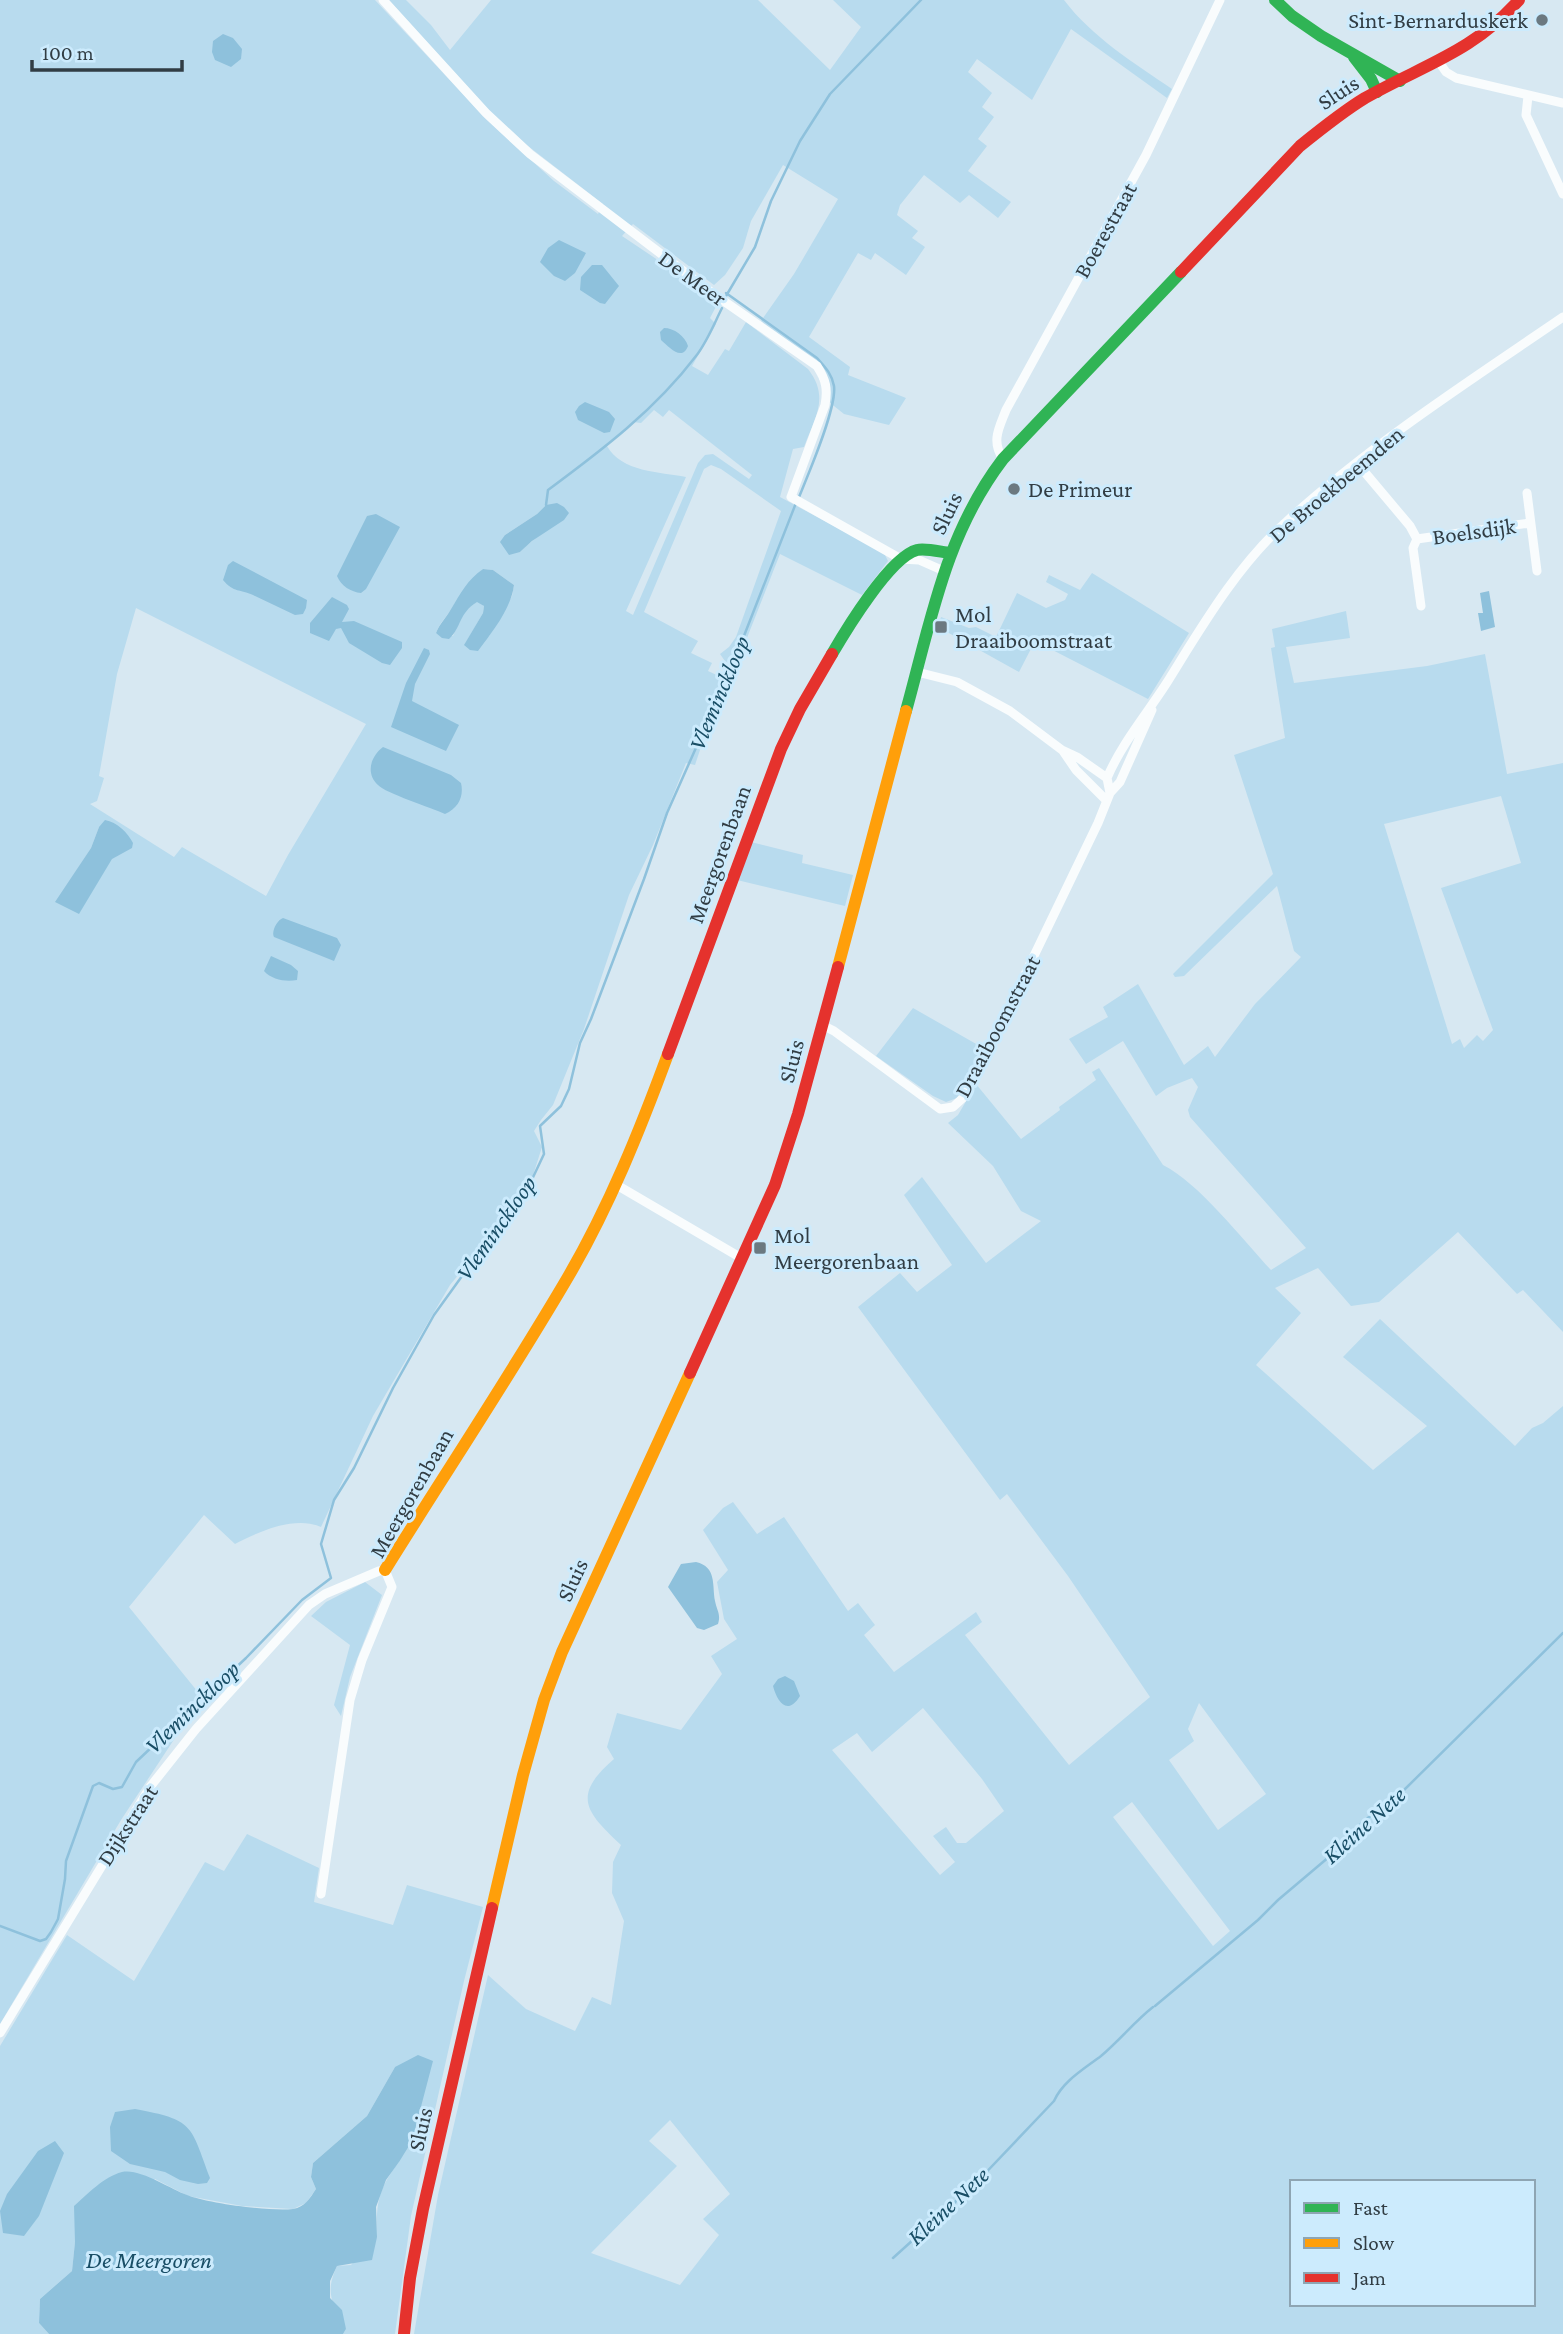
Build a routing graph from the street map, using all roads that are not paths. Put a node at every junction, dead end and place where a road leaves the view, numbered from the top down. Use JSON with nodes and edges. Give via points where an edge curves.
{"nodes":[{"id":1,"x":383,"y":0,"type":"edge"},
{"id":2,"x":1220,"y":0,"type":"edge"},
{"id":3,"x":1275,"y":0,"type":"edge"},
{"id":4,"x":1519,"y":0,"type":"edge"},
{"id":5,"x":1353,"y":56,"type":"junction"},
{"id":6,"x":1439,"y":61,"type":"junction"},
{"id":7,"x":1400,"y":81,"type":"junction"},
{"id":8,"x":1377,"y":92,"type":"junction"},
{"id":9,"x":1528,"y":96,"type":"junction"},
{"id":10,"x":1563,"y":103,"type":"edge"},
{"id":11,"x":1563,"y":194,"type":"edge"},
{"id":12,"x":1563,"y":317,"type":"edge"},
{"id":13,"x":1003,"y":459,"type":"junction"},
{"id":14,"x":1357,"y":463,"type":"junction"},
{"id":15,"x":1527,"y":493,"type":"dead end"},
{"id":16,"x":1530,"y":523,"type":"junction"},
{"id":17,"x":1417,"y":539,"type":"junction"},
{"id":18,"x":950,"y":553,"type":"junction"},
{"id":19,"x":901,"y":559,"type":"junction"},
{"id":20,"x":944,"y":571,"type":"junction"},
{"id":21,"x":1537,"y":571,"type":"dead end"},
{"id":22,"x":1421,"y":606,"type":"dead end"},
{"id":23,"x":916,"y":672,"type":"junction"},
{"id":24,"x":1156,"y":698,"type":"junction"},
{"id":25,"x":1062,"y":750,"type":"junction"},
{"id":26,"x":1107,"y":778,"type":"junction"},
{"id":27,"x":1108,"y":797,"type":"junction"},
{"id":28,"x":822,"y":1025,"type":"junction"},
{"id":29,"x":615,"y":1184,"type":"junction"},
{"id":30,"x":743,"y":1259,"type":"junction"},
{"id":31,"x":385,"y":1570,"type":"junction"},
{"id":32,"x":321,"y":1894,"type":"dead end"},
{"id":33,"x":0,"y":2033,"type":"edge"},
{"id":34,"x":404,"y":2334,"type":"edge"}],
"edges":[{"from":1,"to":19,"type":"street","name":"De Meer","via":[[486,113],[530,154],[817,366],[825,378],[825,405],[791,497]]},
{"from":2,"to":13,"type":"street","name":"Boerestraat","via":[[1146,155],[1006,410],[995,443]]},
{"from":3,"to":5,"type":"street"},
{"from":4,"to":6,"type":"street","name":"Sluis","via":[[1495,26]]},
{"from":5,"to":7,"type":"street"},
{"from":5,"to":8,"type":"street"},
{"from":6,"to":7,"type":"street","name":"Sluis"},
{"from":6,"to":9,"type":"street","via":[[1456,78]]},
{"from":7,"to":8,"type":"street","name":"Sluis"},
{"from":8,"to":13,"type":"street","name":"Sluis","via":[[1300,146]]},
{"from":9,"to":10,"type":"street"},
{"from":9,"to":11,"type":"street","via":[[1526,115]]},
{"from":12,"to":14,"type":"street","name":"De Broekbeemden"},
{"from":13,"to":18,"type":"street","name":"Sluis","via":[[975,498]]},
{"from":14,"to":17,"type":"street","name":"Boelsdijk"},
{"from":14,"to":24,"type":"street","name":"De Broekbeemden","via":[[1262,548],[1222,596]]},
{"from":15,"to":16,"type":"street","name":"Boelsdijk"},
{"from":16,"to":17,"type":"street","name":"Boelsdijk"},
{"from":16,"to":21,"type":"street","name":"Boelsdijk"},
{"from":17,"to":22,"type":"street","name":"Boelsdijk","via":[[1413,548]]},
{"from":18,"to":19,"type":"street","via":[[918,550]]},
{"from":18,"to":20,"type":"street","name":"Sluis"},
{"from":19,"to":20,"type":"street","via":[[919,559]]},
{"from":19,"to":29,"type":"street","name":"Meergorenbaan","via":[[856,613],[781,749],[645,1116]]},
{"from":20,"to":23,"type":"street","name":"Sluis"},
{"from":23,"to":25,"type":"street","via":[[957,682],[982,695]]},
{"from":23,"to":28,"type":"street","name":"Sluis"},
{"from":24,"to":26,"type":"street","name":"De Broekbeemden"},
{"from":24,"to":27,"type":"street","name":"De Broekbeemden","via":[[1120,782]]},
{"from":25,"to":26,"type":"street"},
{"from":25,"to":27,"type":"street"},
{"from":26,"to":27,"type":"street"},
{"from":27,"to":28,"type":"street","name":"Draaiboomstraat","via":[[992,1044],[964,1097],[953,1107],[940,1109]]},
{"from":28,"to":30,"type":"street","name":"Sluis","via":[[783,1162]]},
{"from":29,"to":30,"type":"street"},
{"from":29,"to":31,"type":"street","name":"Meergorenbaan","via":[[569,1275]]},
{"from":30,"to":34,"type":"street","name":"Sluis","via":[[544,1700],[423,2209]]},
{"from":31,"to":32,"type":"street","name":"Meergorenbaan","via":[[391,1587],[350,1700]]},
{"from":31,"to":33,"type":"street","name":"Dijkstraat","via":[[309,1605],[187,1740],[133,1812]]}]}
